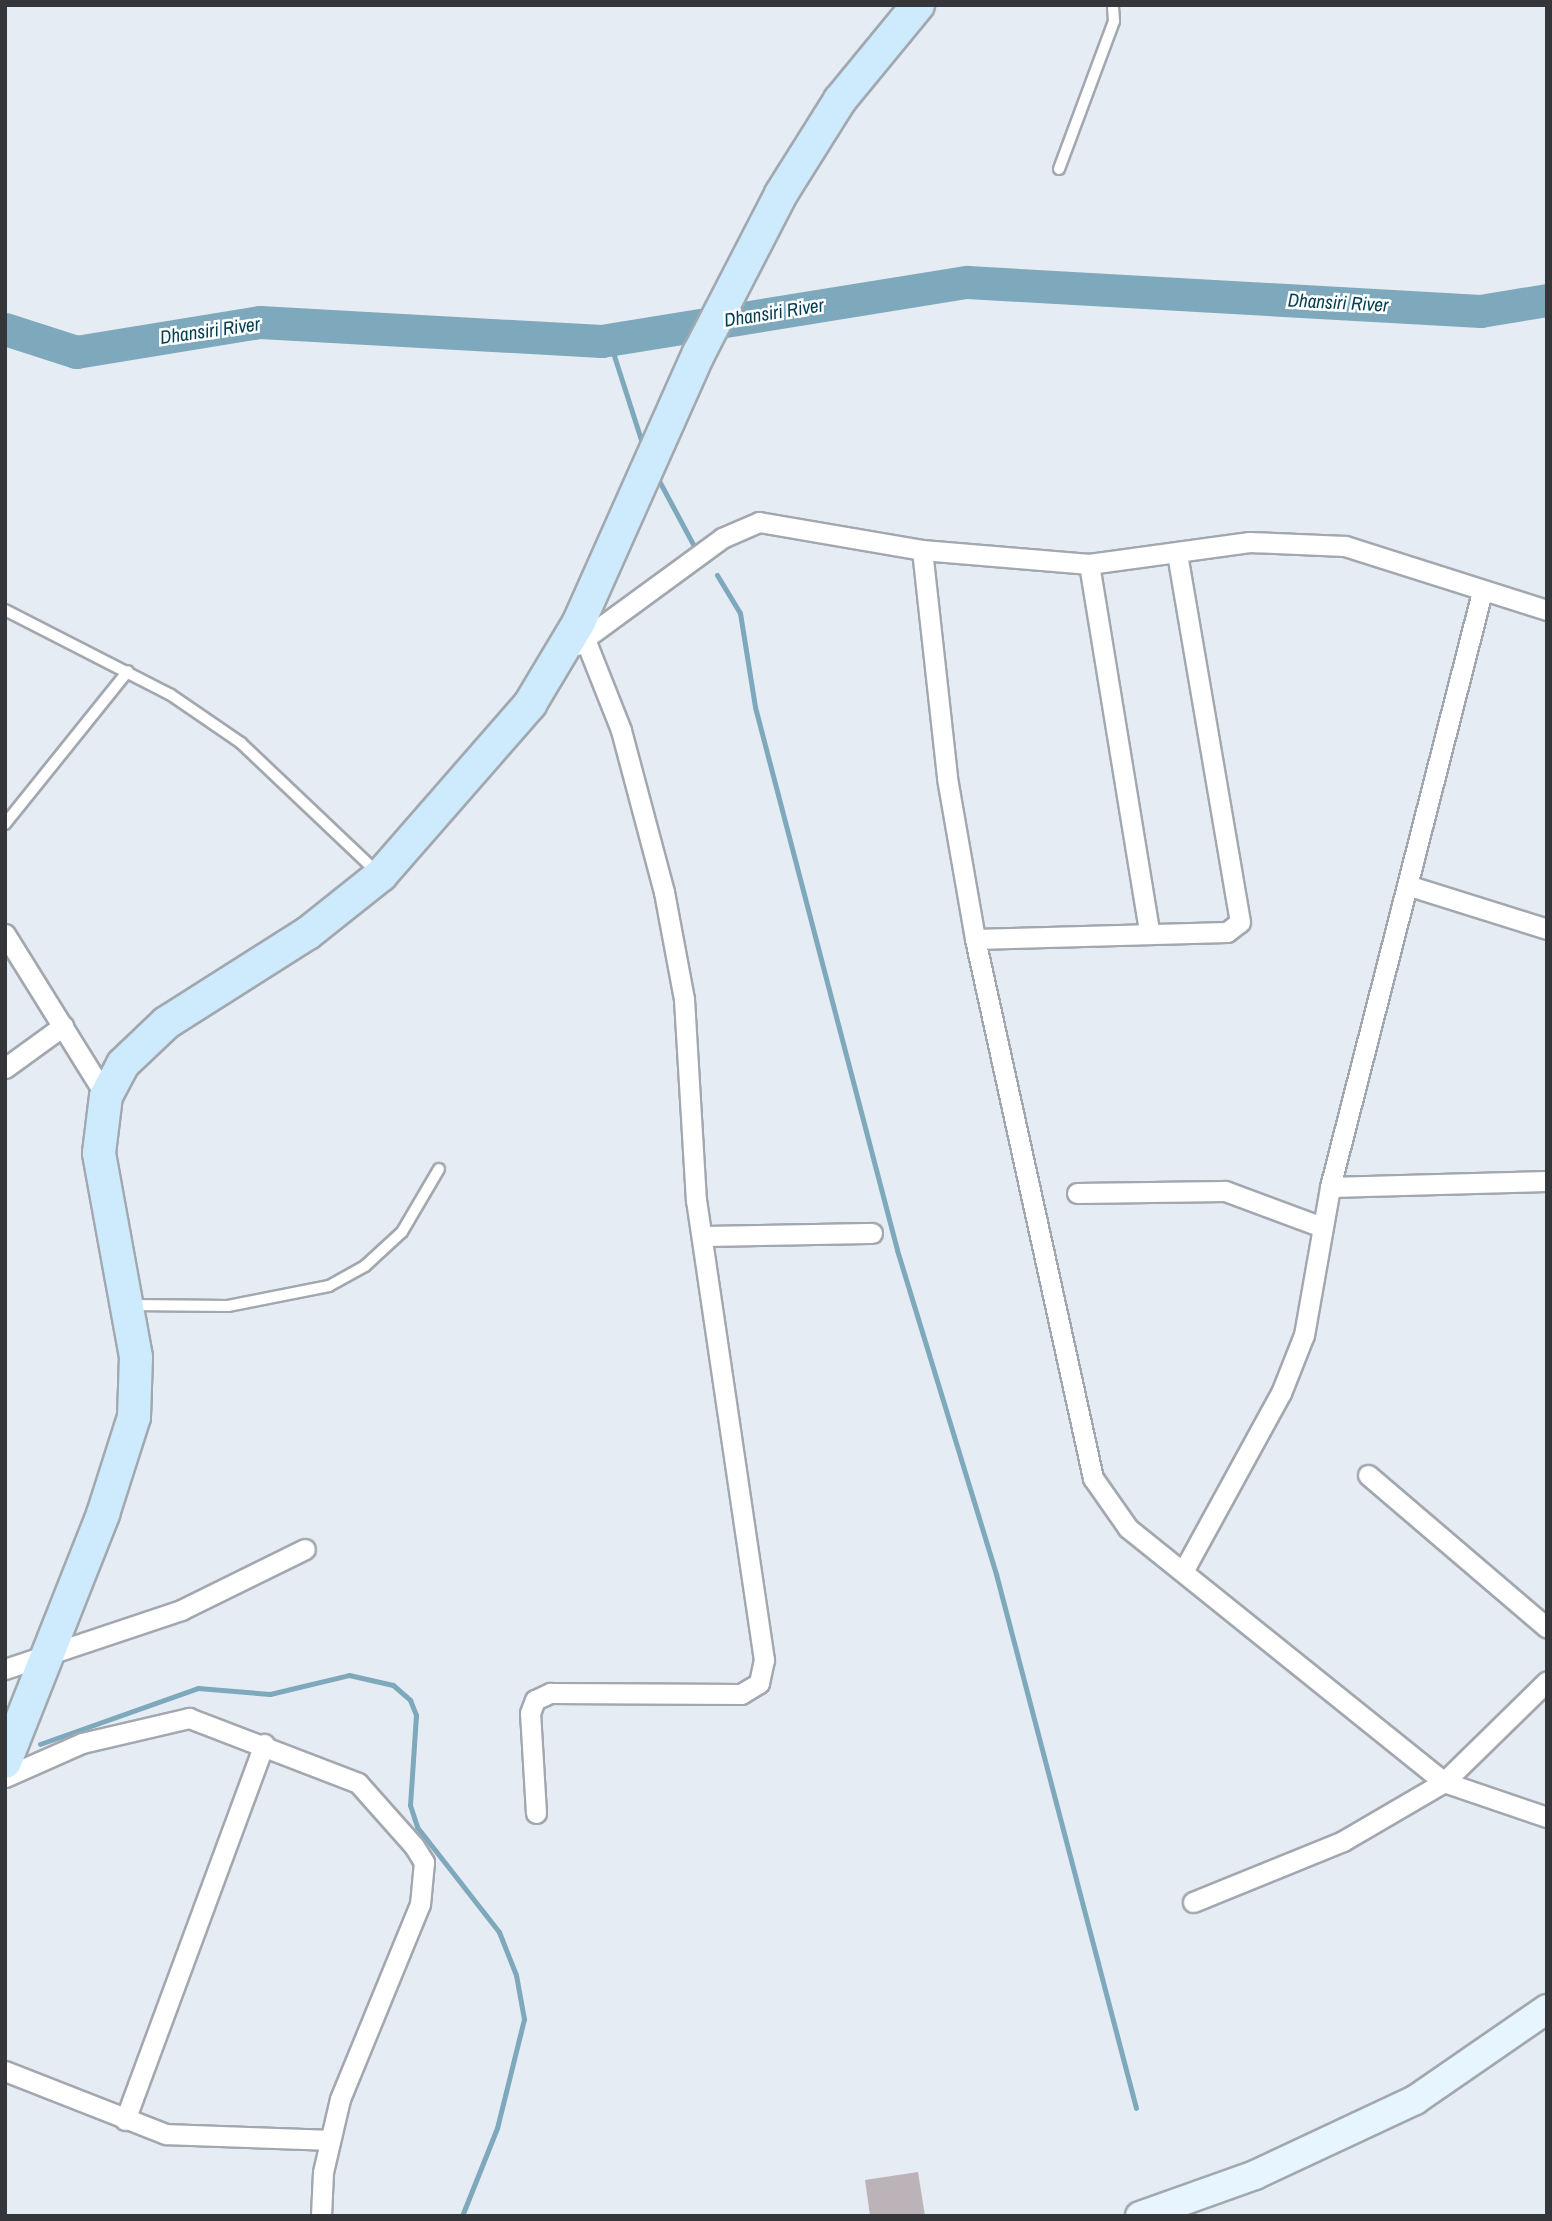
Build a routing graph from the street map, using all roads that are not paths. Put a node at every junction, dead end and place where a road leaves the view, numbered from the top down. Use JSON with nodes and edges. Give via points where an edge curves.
{"nodes":[{"id":1,"x":918,"y":5,"type":"edge"},
{"id":2,"x":1114,"y":5,"type":"edge"},
{"id":3,"x":1059,"y":169,"type":"dead end"},
{"id":4,"x":922,"y":550,"type":"junction"},
{"id":5,"x":1177,"y":553,"type":"junction"},
{"id":6,"x":1089,"y":564,"type":"junction"},
{"id":7,"x":1482,"y":592,"type":"junction"},
{"id":8,"x":5,"y":610,"type":"edge"},
{"id":9,"x":1547,"y":610,"type":"edge"},
{"id":10,"x":572,"y":647,"type":"junction"},
{"id":11,"x":128,"y":671,"type":"junction"},
{"id":12,"x":5,"y":824,"type":"edge"},
{"id":13,"x":381,"y":875,"type":"junction"},
{"id":14,"x":1410,"y":886,"type":"junction"},
{"id":15,"x":1547,"y":929,"type":"edge"},
{"id":16,"x":1149,"y":930,"type":"junction"},
{"id":17,"x":5,"y":934,"type":"edge"},
{"id":18,"x":975,"y":939,"type":"junction"},
{"id":19,"x":63,"y":1027,"type":"junction"},
{"id":20,"x":6,"y":1068,"type":"edge"},
{"id":21,"x":106,"y":1096,"type":"junction"},
{"id":22,"x":439,"y":1169,"type":"dead end"},
{"id":23,"x":1547,"y":1181,"type":"edge"},
{"id":24,"x":1330,"y":1187,"type":"junction"},
{"id":25,"x":1077,"y":1193,"type":"dead end"},
{"id":26,"x":1322,"y":1227,"type":"junction"},
{"id":27,"x":872,"y":1233,"type":"dead end"},
{"id":28,"x":702,"y":1236,"type":"junction"},
{"id":29,"x":128,"y":1305,"type":"junction"},
{"id":30,"x":1368,"y":1475,"type":"dead end"},
{"id":31,"x":305,"y":1549,"type":"dead end"},
{"id":32,"x":1185,"y":1568,"type":"junction"},
{"id":33,"x":1547,"y":1628,"type":"edge"},
{"id":34,"x":50,"y":1649,"type":"junction"},
{"id":35,"x":5,"y":1669,"type":"edge"},
{"id":36,"x":1547,"y":1681,"type":"edge"},
{"id":37,"x":264,"y":1744,"type":"junction"},
{"id":38,"x":5,"y":1762,"type":"edge"},
{"id":39,"x":5,"y":1777,"type":"edge"},
{"id":40,"x":1444,"y":1782,"type":"junction"},
{"id":41,"x":536,"y":1813,"type":"dead end"},
{"id":42,"x":1547,"y":1817,"type":"edge"},
{"id":43,"x":1193,"y":1902,"type":"dead end"},
{"id":44,"x":1547,"y":2009,"type":"edge"},
{"id":45,"x":5,"y":2071,"type":"edge"},
{"id":46,"x":125,"y":2120,"type":"junction"},
{"id":47,"x":330,"y":2140,"type":"junction"},
{"id":48,"x":321,"y":2216,"type":"edge"},
{"id":49,"x":1140,"y":2216,"type":"edge"}],
"edges":[{"from":1,"to":10,"type":"main road","via":[[839,100],[781,194],[694,365]]},
{"from":2,"to":3,"type":"lane","via":[[1114,21]]},
{"from":4,"to":6,"type":"street"},
{"from":4,"to":10,"type":"street","via":[[759,522],[722,538]]},
{"from":4,"to":18,"type":"street","via":[[947,778]]},
{"from":5,"to":6,"type":"street"},
{"from":5,"to":7,"type":"street","via":[[1250,542],[1345,547]]},
{"from":5,"to":16,"type":"street","via":[[1241,914],[1236,928],[1227,932]]},
{"from":6,"to":16,"type":"street"},
{"from":7,"to":9,"type":"street"},
{"from":7,"to":14,"type":"street"},
{"from":8,"to":11,"type":"lane"},
{"from":10,"to":13,"type":"main road","via":[[494,751]]},
{"from":10,"to":28,"type":"street","via":[[621,730],[664,892],[684,999]]},
{"from":11,"to":12,"type":"lane"},
{"from":11,"to":13,"type":"lane","via":[[242,743]]},
{"from":13,"to":21,"type":"main road","via":[[308,933],[141,1043]]},
{"from":14,"to":15,"type":"street"},
{"from":14,"to":24,"type":"street"},
{"from":16,"to":18,"type":"street"},
{"from":17,"to":19,"type":"street"},
{"from":18,"to":32,"type":"street","via":[[1093,1478],[1128,1528]]},
{"from":19,"to":20,"type":"street"},
{"from":19,"to":21,"type":"street"},
{"from":21,"to":29,"type":"main road","via":[[99,1153]]},
{"from":22,"to":29,"type":"lane","via":[[402,1232],[365,1266],[329,1286],[228,1306]]},
{"from":23,"to":24,"type":"street"},
{"from":24,"to":26,"type":"street"},
{"from":25,"to":26,"type":"street","via":[[1225,1191]]},
{"from":26,"to":32,"type":"street","via":[[1295,1365]]},
{"from":27,"to":28,"type":"street"},
{"from":28,"to":41,"type":"street","via":[[763,1672],[741,1694],[550,1693],[536,1700],[530,1713]]},
{"from":29,"to":34,"type":"main road","via":[[136,1357],[134,1417]]},
{"from":30,"to":33,"type":"street"},
{"from":31,"to":34,"type":"street","via":[[181,1610]]},
{"from":32,"to":40,"type":"street"},
{"from":34,"to":35,"type":"street"},
{"from":34,"to":38,"type":"main road"},
{"from":36,"to":40,"type":"street"},
{"from":37,"to":39,"type":"street","via":[[189,1718],[171,1718],[82,1743]]},
{"from":37,"to":46,"type":"street"},
{"from":37,"to":47,"type":"street","via":[[358,1783],[424,1862],[420,1904]]},
{"from":40,"to":42,"type":"street"},
{"from":40,"to":43,"type":"street","via":[[1343,1841]]},
{"from":44,"to":49,"type":"main road","via":[[1415,2100],[1255,2175]]},
{"from":45,"to":46,"type":"street"},
{"from":46,"to":47,"type":"street","via":[[204,2138]]},
{"from":47,"to":48,"type":"street"}]}
